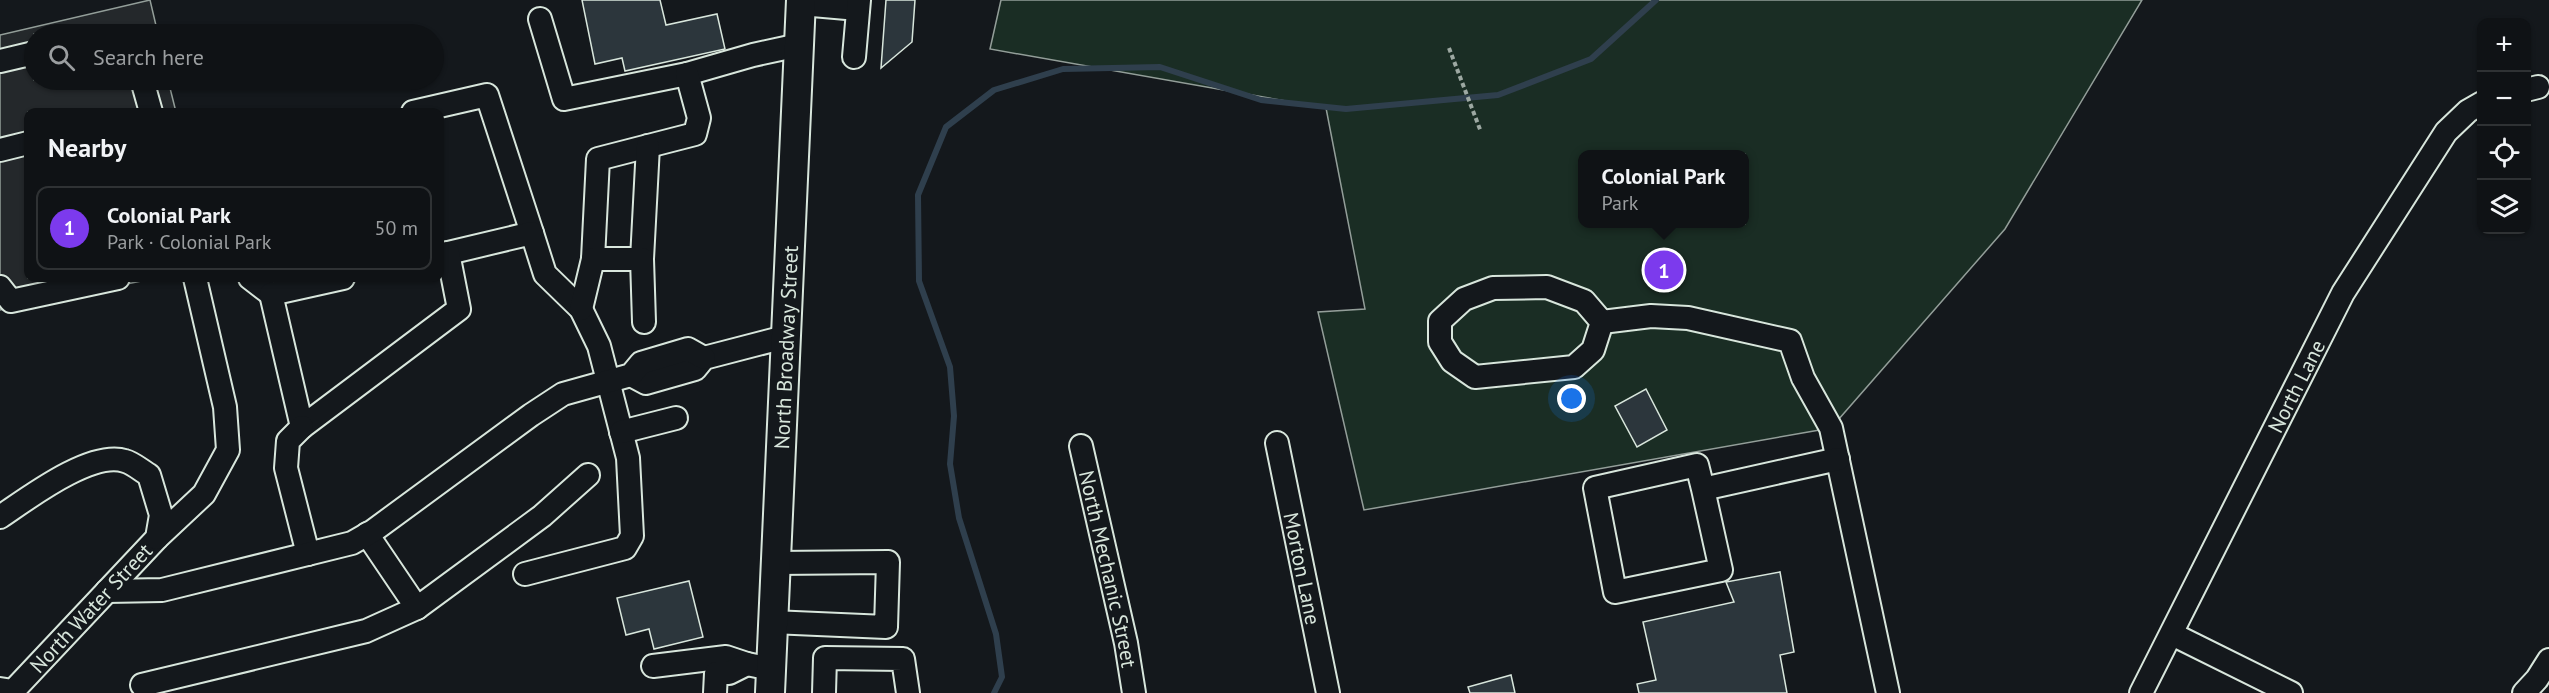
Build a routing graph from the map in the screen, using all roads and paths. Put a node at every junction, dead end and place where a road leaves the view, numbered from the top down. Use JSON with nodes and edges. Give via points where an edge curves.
{"nodes":[{"id":1,"x":801,"y":2,"type":"edge"},
{"id":2,"x":858,"y":4,"type":"edge"},
{"id":3,"x":540,"y":19,"type":"dead end"},
{"id":4,"x":799,"y":45,"type":"junction"},
{"id":5,"x":1449,"y":48,"type":"dead end"},
{"id":6,"x":24,"y":55,"type":"edge"},
{"id":7,"x":854,"y":57,"type":"dead end"},
{"id":8,"x":0,"y":61,"type":"edge"},
{"id":9,"x":687,"y":74,"type":"junction"},
{"id":10,"x":145,"y":90,"type":"edge"},
{"id":11,"x":2477,"y":106,"type":"edge"},
{"id":12,"x":150,"y":108,"type":"edge"},
{"id":13,"x":430,"y":108,"type":"edge"},
{"id":14,"x":1481,"y":132,"type":"dead end"},
{"id":15,"x":24,"y":145,"type":"edge"},
{"id":16,"x":648,"y":146,"type":"junction"},
{"id":17,"x":0,"y":150,"type":"edge"},
{"id":18,"x":532,"y":233,"type":"junction"},
{"id":19,"x":444,"y":254,"type":"edge"},
{"id":20,"x":444,"y":257,"type":"edge"},
{"id":21,"x":593,"y":259,"type":"junction"},
{"id":22,"x":642,"y":259,"type":"junction"},
{"id":23,"x":99,"y":282,"type":"edge"},
{"id":24,"x":196,"y":282,"type":"edge"},
{"id":25,"x":255,"y":282,"type":"edge"},
{"id":26,"x":325,"y":282,"type":"edge"},
{"id":27,"x":0,"y":287,"type":"edge"},
{"id":28,"x":271,"y":294,"type":"junction"},
{"id":29,"x":582,"y":309,"type":"junction"},
{"id":30,"x":644,"y":322,"type":"dead end"},
{"id":31,"x":1602,"y":322,"type":"junction"},
{"id":32,"x":785,"y":337,"type":"junction"},
{"id":33,"x":609,"y":381,"type":"junction"},
{"id":34,"x":676,"y":417,"type":"dead end"},
{"id":35,"x":302,"y":427,"type":"junction"},
{"id":36,"x":621,"y":432,"type":"junction"},
{"id":37,"x":1277,"y":443,"type":"dead end"},
{"id":38,"x":1081,"y":446,"type":"dead end"},
{"id":39,"x":1839,"y":459,"type":"junction"},
{"id":40,"x":588,"y":475,"type":"dead end"},
{"id":41,"x":1703,"y":489,"type":"junction"},
{"id":42,"x":0,"y":517,"type":"edge"},
{"id":43,"x":368,"y":534,"type":"junction"},
{"id":44,"x":157,"y":538,"type":"junction"},
{"id":45,"x":308,"y":554,"type":"junction"},
{"id":46,"x":775,"y":563,"type":"junction"},
{"id":47,"x":525,"y":574,"type":"dead end"},
{"id":48,"x":107,"y":591,"type":"junction"},
{"id":49,"x":417,"y":608,"type":"junction"},
{"id":50,"x":772,"y":622,"type":"junction"},
{"id":51,"x":869,"y":626,"type":"junction"},
{"id":52,"x":2172,"y":634,"type":"junction"},
{"id":53,"x":868,"y":658,"type":"junction"},
{"id":54,"x":2549,"y":660,"type":"edge"},
{"id":55,"x":653,"y":666,"type":"dead end"},
{"id":56,"x":762,"y":675,"type":"edge"},
{"id":57,"x":142,"y":685,"type":"dead end"},
{"id":58,"x":9,"y":691,"type":"edge"},
{"id":59,"x":715,"y":693,"type":"edge"},
{"id":60,"x":824,"y":693,"type":"edge"},
{"id":61,"x":908,"y":693,"type":"edge"},
{"id":62,"x":1134,"y":693,"type":"edge"},
{"id":63,"x":1328,"y":693,"type":"edge"},
{"id":64,"x":1888,"y":693,"type":"edge"},
{"id":65,"x":2141,"y":693,"type":"edge"},
{"id":66,"x":2291,"y":693,"type":"edge"},
{"id":67,"x":2524,"y":693,"type":"edge"}],
"edges":[{"from":1,"to":2,"type":"street"},
{"from":1,"to":4,"type":"main road","name":"North Broadway Street"},
{"from":2,"to":7,"type":"street"},
{"from":3,"to":9,"type":"street","via":[[564,99]]},
{"from":4,"to":9,"type":"street"},
{"from":4,"to":32,"type":"main road","name":"North Broadway Street"},
{"from":5,"to":14,"type":"path"},
{"from":6,"to":8,"type":"street"},
{"from":9,"to":16,"type":"street","via":[[699,118],[695,134]]},
{"from":10,"to":12,"type":"street"},
{"from":11,"to":52,"type":"street","name":"North Lane","via":[[2456,121],[2440,140],[2343,293]]},
{"from":13,"to":18,"type":"street","via":[[487,95]]},
{"from":15,"to":17,"type":"street"},
{"from":16,"to":21,"type":"street","via":[[598,159]]},
{"from":16,"to":22,"type":"street"},
{"from":18,"to":19,"type":"street"},
{"from":18,"to":29,"type":"street","via":[[545,273]]},
{"from":20,"to":35,"type":"street","via":[[459,309]]},
{"from":21,"to":22,"type":"street"},
{"from":21,"to":29,"type":"street"},
{"from":22,"to":30,"type":"street"},
{"from":23,"to":27,"type":"street","via":[[11,300]]},
{"from":24,"to":44,"type":"street","via":[[225,407],[228,450],[204,494]]},
{"from":25,"to":28,"type":"street"},
{"from":26,"to":28,"type":"street"},
{"from":28,"to":35,"type":"street"},
{"from":29,"to":33,"type":"street"},
{"from":31,"to":31,"type":"street","via":[[1584,301],[1547,287],[1493,288],[1464,300],[1440,321],[1440,342],[1452,361],[1475,376],[1574,367],[1593,350]]},
{"from":31,"to":39,"type":"street","via":[[1650,316],[1688,318],[1790,341],[1803,378],[1831,428]]},
{"from":32,"to":33,"type":"street","via":[[704,358],[688,350],[641,363],[631,375]]},
{"from":32,"to":46,"type":"main road","name":"North Broadway Street"},
{"from":33,"to":36,"type":"street"},
{"from":33,"to":43,"type":"street","via":[[563,394]]},
{"from":34,"to":36,"type":"street"},
{"from":35,"to":45,"type":"street","via":[[288,441],[286,468]]},
{"from":36,"to":47,"type":"street","via":[[628,458],[632,536],[626,548]]},
{"from":37,"to":63,"type":"street","name":"Morton Lane"},
{"from":38,"to":62,"type":"street","name":"North Mechanic Street"},
{"from":39,"to":41,"type":"street"},
{"from":39,"to":64,"type":"street"},
{"from":40,"to":49,"type":"street","via":[[542,516]]},
{"from":41,"to":41,"type":"street","via":[[1721,570],[1615,592],[1595,488],[1697,465]]},
{"from":42,"to":44,"type":"street","name":"North Water Street","via":[[65,475],[96,462],[124,460],[149,475],[161,515]]},
{"from":43,"to":45,"type":"street","via":[[352,543]]},
{"from":43,"to":49,"type":"street"},
{"from":44,"to":48,"type":"street","name":"North Water Street"},
{"from":45,"to":48,"type":"street","via":[[162,590]]},
{"from":46,"to":50,"type":"main road","name":"North Broadway Street"},
{"from":46,"to":51,"type":"street","via":[[888,562],[886,627]]},
{"from":48,"to":58,"type":"street","name":"North Water Street"},
{"from":49,"to":57,"type":"street","via":[[366,631]]},
{"from":50,"to":51,"type":"street"},
{"from":50,"to":56,"type":"main road","name":"North Broadway Street"},
{"from":51,"to":53,"type":"street"},
{"from":52,"to":65,"type":"street","name":"North Lane"},
{"from":52,"to":66,"type":"street"},
{"from":53,"to":60,"type":"street","via":[[825,658]]},
{"from":53,"to":61,"type":"street","via":[[903,659]]},
{"from":54,"to":67,"type":"street"},
{"from":55,"to":56,"type":"street","via":[[726,657]]},
{"from":56,"to":59,"type":"street","via":[[716,673]]}]}
